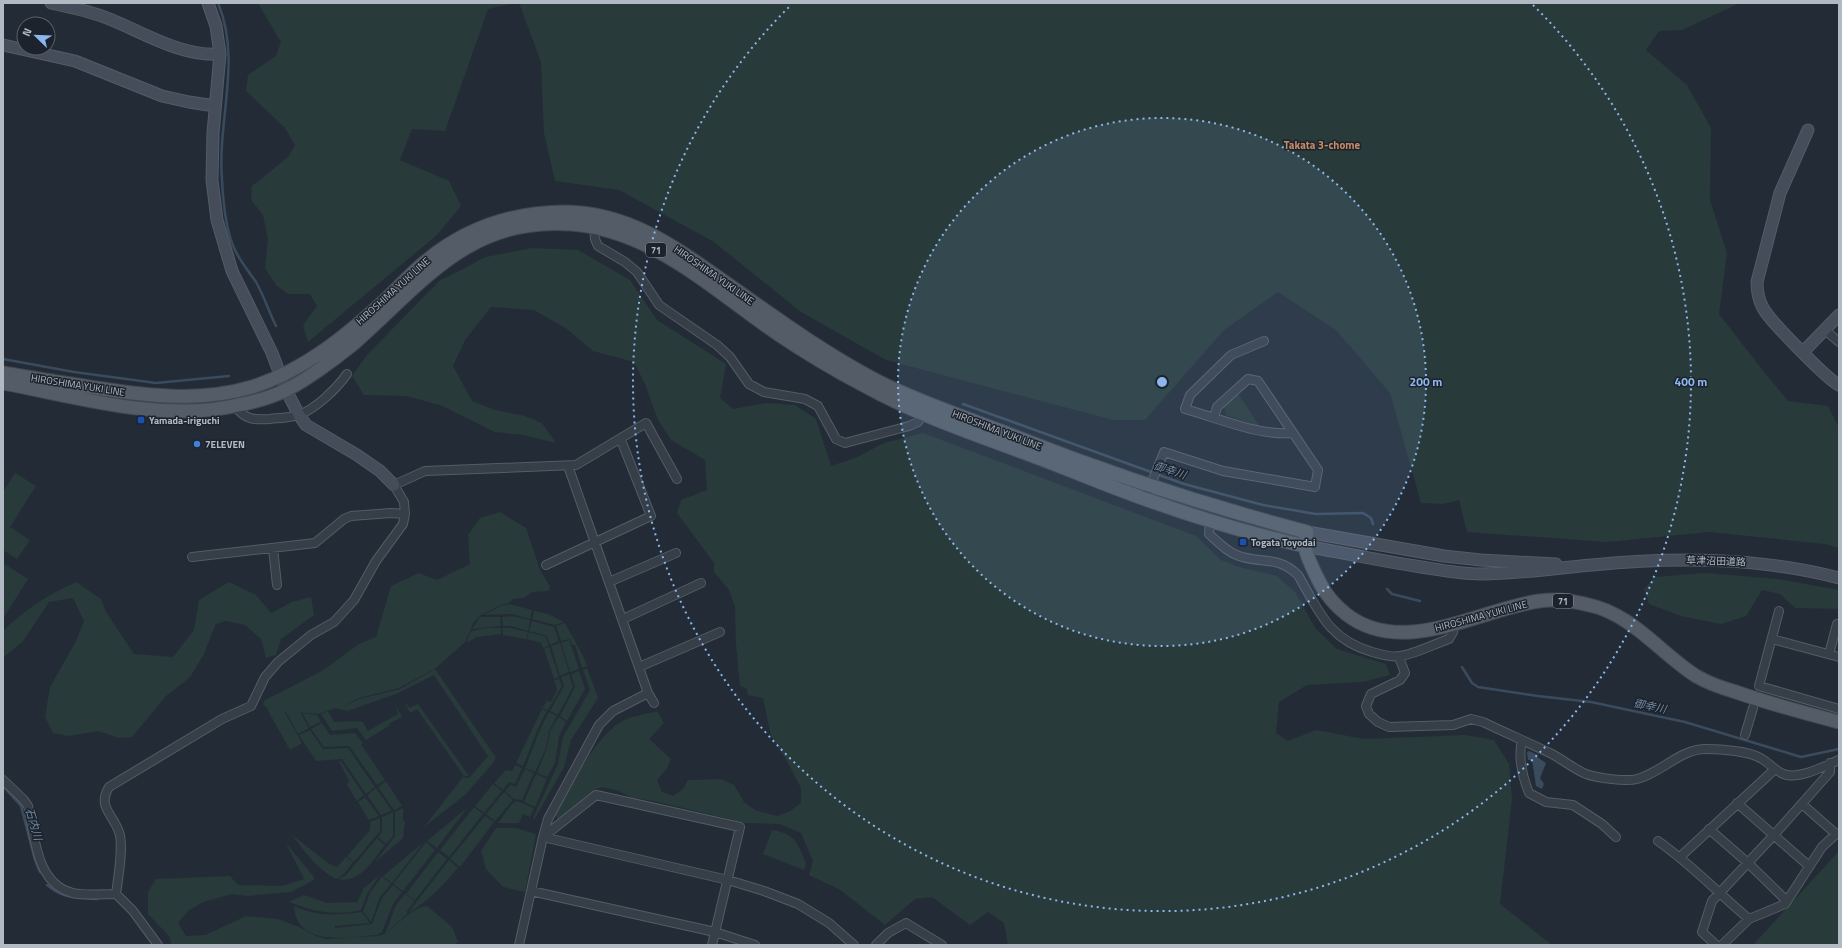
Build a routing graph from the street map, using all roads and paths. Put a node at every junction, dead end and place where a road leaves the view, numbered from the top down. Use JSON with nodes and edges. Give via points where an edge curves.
{"nodes":[{"id":1,"x":51,"y":3,"type":"edge"},
{"id":2,"x":208,"y":3,"type":"edge"},
{"id":3,"x":3,"y":45,"type":"edge"},
{"id":4,"x":220,"y":54,"type":"junction"},
{"id":5,"x":215,"y":106,"type":"junction"},
{"id":6,"x":1808,"y":130,"type":"dead end"},
{"id":7,"x":594,"y":227,"type":"junction"},
{"id":8,"x":1839,"y":316,"type":"edge"},
{"id":9,"x":1825,"y":330,"type":"junction"},
{"id":10,"x":1264,"y":341,"type":"dead end"},
{"id":11,"x":1839,"y":342,"type":"edge"},
{"id":12,"x":1803,"y":352,"type":"junction"},
{"id":13,"x":3,"y":373,"type":"edge"},
{"id":14,"x":346,"y":374,"type":"dead end"},
{"id":15,"x":282,"y":376,"type":"junction"},
{"id":16,"x":3,"y":383,"type":"edge"},
{"id":17,"x":1839,"y":385,"type":"edge"},
{"id":18,"x":286,"y":390,"type":"junction"},
{"id":19,"x":235,"y":406,"type":"junction"},
{"id":20,"x":925,"y":408,"type":"junction"},
{"id":21,"x":299,"y":415,"type":"junction"},
{"id":22,"x":1214,"y":417,"type":"junction"},
{"id":23,"x":1292,"y":433,"type":"junction"},
{"id":24,"x":621,"y":440,"type":"junction"},
{"id":25,"x":568,"y":466,"type":"junction"},
{"id":26,"x":677,"y":479,"type":"dead end"},
{"id":27,"x":394,"y":485,"type":"junction"},
{"id":28,"x":1150,"y":486,"type":"junction"},
{"id":29,"x":1145,"y":499,"type":"junction"},
{"id":30,"x":405,"y":514,"type":"junction"},
{"id":31,"x":1210,"y":521,"type":"junction"},
{"id":32,"x":1307,"y":532,"type":"junction"},
{"id":33,"x":595,"y":542,"type":"junction"},
{"id":34,"x":1305,"y":546,"type":"junction"},
{"id":35,"x":273,"y":548,"type":"junction"},
{"id":36,"x":676,"y":553,"type":"dead end"},
{"id":37,"x":192,"y":557,"type":"dead end"},
{"id":38,"x":546,"y":565,"type":"dead end"},
{"id":39,"x":1592,"y":565,"type":"junction"},
{"id":40,"x":1839,"y":578,"type":"edge"},
{"id":41,"x":609,"y":582,"type":"junction"},
{"id":42,"x":701,"y":583,"type":"dead end"},
{"id":43,"x":277,"y":585,"type":"dead end"},
{"id":44,"x":1779,"y":611,"type":"dead end"},
{"id":45,"x":623,"y":620,"type":"junction"},
{"id":46,"x":1839,"y":624,"type":"edge"},
{"id":47,"x":1452,"y":625,"type":"junction"},
{"id":48,"x":720,"y":632,"type":"dead end"},
{"id":49,"x":1772,"y":639,"type":"junction"},
{"id":50,"x":1829,"y":654,"type":"junction"},
{"id":51,"x":1399,"y":657,"type":"junction"},
{"id":52,"x":1839,"y":657,"type":"edge"},
{"id":53,"x":639,"y":667,"type":"junction"},
{"id":54,"x":648,"y":693,"type":"junction"},
{"id":55,"x":654,"y":703,"type":"dead end"},
{"id":56,"x":1753,"y":708,"type":"dead end"},
{"id":57,"x":1839,"y":709,"type":"edge"},
{"id":58,"x":1839,"y":722,"type":"edge"},
{"id":59,"x":1745,"y":735,"type":"dead end"},
{"id":60,"x":1522,"y":740,"type":"junction"},
{"id":61,"x":1839,"y":760,"type":"edge"},
{"id":62,"x":1830,"y":763,"type":"junction"},
{"id":63,"x":1774,"y":770,"type":"junction"},
{"id":64,"x":3,"y":780,"type":"edge"},
{"id":65,"x":1737,"y":804,"type":"junction"},
{"id":66,"x":1802,"y":804,"type":"junction"},
{"id":67,"x":1709,"y":829,"type":"junction"},
{"id":68,"x":1774,"y":835,"type":"junction"},
{"id":69,"x":543,"y":837,"type":"junction"},
{"id":70,"x":1616,"y":837,"type":"dead end"},
{"id":71,"x":1658,"y":841,"type":"dead end"},
{"id":72,"x":1681,"y":856,"type":"junction"},
{"id":73,"x":1748,"y":863,"type":"junction"},
{"id":74,"x":1809,"y":866,"type":"junction"},
{"id":75,"x":728,"y":880,"type":"junction"},
{"id":76,"x":531,"y":891,"type":"junction"},
{"id":77,"x":1719,"y":893,"type":"junction"},
{"id":78,"x":116,"y":894,"type":"junction"},
{"id":79,"x":1787,"y":901,"type":"junction"},
{"id":80,"x":1748,"y":919,"type":"junction"},
{"id":81,"x":715,"y":932,"type":"junction"},
{"id":82,"x":158,"y":945,"type":"edge"},
{"id":83,"x":519,"y":945,"type":"edge"},
{"id":84,"x":712,"y":945,"type":"edge"},
{"id":85,"x":755,"y":945,"type":"edge"},
{"id":86,"x":854,"y":945,"type":"edge"},
{"id":87,"x":876,"y":945,"type":"edge"},
{"id":88,"x":942,"y":945,"type":"edge"},
{"id":89,"x":1716,"y":945,"type":"edge"},
{"id":90,"x":1722,"y":945,"type":"edge"}],
"edges":[{"from":1,"to":4,"type":"street","via":[[106,18],[187,51]]},
{"from":2,"to":4,"type":"street","via":[[216,26]]},
{"from":3,"to":5,"type":"street","via":[[75,61],[162,96]]},
{"from":4,"to":5,"type":"street"},
{"from":5,"to":15,"type":"street","via":[[212,180],[221,236],[232,271]]},
{"from":6,"to":12,"type":"street","via":[[1780,193],[1757,282],[1757,297],[1764,310]]},
{"from":7,"to":18,"type":"main road","name":"HIROSHIMA YUKI LINE","number":"71","via":[[535,224],[481,239],[458,251],[430,272],[349,348]]},
{"from":7,"to":20,"type":"main road","name":"HIROSHIMA YUKI LINE","number":"71","via":[[643,242],[676,262],[779,335],[839,371],[869,388]]},
{"from":7,"to":20,"type":"street","via":[[594,239],[598,246],[637,272],[660,305],[717,345],[730,357],[749,384],[764,392],[805,399],[818,406],[836,439],[845,443],[909,426],[918,422]]},
{"from":8,"to":9,"type":"street"},
{"from":9,"to":11,"type":"street"},
{"from":9,"to":12,"type":"street"},
{"from":10,"to":22,"type":"street","via":[[1231,355],[1190,395],[1185,409]]},
{"from":12,"to":17,"type":"street"},
{"from":13,"to":15,"type":"main road","name":"HIROSHIMA YUKI LINE","number":"71","via":[[145,395],[178,397],[235,392]]},
{"from":14,"to":21,"type":"street","via":[[331,393]]},
{"from":15,"to":18,"type":"street"},
{"from":15,"to":20,"type":"main road","name":"HIROSHIMA YUKI LINE","number":"71","via":[[333,345],[426,260],[467,234],[505,219],[534,213],[571,212],[610,218],[650,233],[682,251],[835,358]]},
{"from":16,"to":19,"type":"main road","name":"HIROSHIMA YUKI LINE","number":"71","via":[[148,410],[195,411]]},
{"from":18,"to":19,"type":"main road","name":"HIROSHIMA YUKI LINE","number":"71"},
{"from":18,"to":21,"type":"street"},
{"from":19,"to":21,"type":"street","via":[[241,414],[252,419]]},
{"from":20,"to":28,"type":"main road","name":"HIROSHIMA YUKI LINE","number":"71"},
{"from":20,"to":29,"type":"main road","name":"HIROSHIMA YUKI LINE","number":"71"},
{"from":21,"to":27,"type":"street","via":[[306,425],[357,455],[380,471]]},
{"from":22,"to":23,"type":"street","via":[[1258,431]]},
{"from":22,"to":23,"type":"street","via":[[1217,408],[1248,379],[1258,381]]},
{"from":23,"to":28,"type":"street","via":[[1318,470],[1314,487],[1229,472],[1164,452]]},
{"from":24,"to":25,"type":"street","via":[[576,465]]},
{"from":24,"to":26,"type":"street","via":[[646,424]]},
{"from":24,"to":33,"type":"street","via":[[652,516]]},
{"from":25,"to":27,"type":"street","via":[[425,470]]},
{"from":25,"to":33,"type":"street"},
{"from":27,"to":30,"type":"street","via":[[404,502]]},
{"from":28,"to":29,"type":"street"},
{"from":28,"to":32,"type":"main road","name":"HIROSHIMA YUKI LINE","number":"71"},
{"from":29,"to":31,"type":"main road","name":"HIROSHIMA YUKI LINE","number":"71"},
{"from":30,"to":35,"type":"street","via":[[352,516],[344,519],[315,543]]},
{"from":30,"to":78,"type":"street","via":[[403,524],[376,561],[354,600],[334,622],[311,635],[278,662],[266,677],[251,706],[222,719],[109,787],[104,795],[106,808],[121,841]]},
{"from":31,"to":34,"type":"main road","name":"HIROSHIMA YUKI LINE","number":"71"},
{"from":31,"to":51,"type":"street","via":[[1209,534],[1229,551],[1240,556],[1271,560],[1298,575],[1324,621],[1340,637],[1361,649]]},
{"from":32,"to":34,"type":"main road","name":"HIROSHIMA YUKI LINE","number":"71"},
{"from":32,"to":39,"type":"street","via":[[1444,556],[1520,563]]},
{"from":33,"to":38,"type":"street"},
{"from":33,"to":41,"type":"street"},
{"from":34,"to":39,"type":"street","via":[[1406,565],[1479,574],[1515,574]]},
{"from":34,"to":47,"type":"main road","name":"HIROSHIMA YUKI LINE","number":"71","via":[[1324,591],[1338,608],[1351,618],[1365,625],[1394,632]]},
{"from":35,"to":37,"type":"street"},
{"from":35,"to":43,"type":"street"},
{"from":36,"to":41,"type":"street"},
{"from":39,"to":40,"type":"street","name":"草津沼田道路","via":[[1662,560],[1746,561]]},
{"from":41,"to":45,"type":"street"},
{"from":42,"to":45,"type":"street"},
{"from":44,"to":49,"type":"street"},
{"from":45,"to":53,"type":"street"},
{"from":46,"to":50,"type":"street"},
{"from":47,"to":51,"type":"street","via":[[1453,632],[1449,639]]},
{"from":47,"to":58,"type":"main road","name":"HIROSHIMA YUKI LINE","number":"71","via":[[1502,608],[1540,601],[1557,600],[1590,605],[1613,613],[1629,623],[1676,662],[1711,684]]},
{"from":48,"to":53,"type":"street"},
{"from":49,"to":50,"type":"street"},
{"from":49,"to":57,"type":"street","via":[[1759,689]]},
{"from":50,"to":52,"type":"street"},
{"from":51,"to":60,"type":"street","via":[[1405,673],[1400,680],[1371,694],[1366,706],[1369,714],[1378,722],[1389,727],[1453,725],[1471,719]]},
{"from":53,"to":54,"type":"street"},
{"from":54,"to":55,"type":"street"},
{"from":54,"to":69,"type":"street","via":[[613,711],[599,725],[548,819]]},
{"from":56,"to":59,"type":"street"},
{"from":60,"to":63,"type":"street","via":[[1587,774],[1604,778],[1635,780],[1655,773],[1669,762],[1691,752],[1704,749],[1750,753],[1762,759]]},
{"from":60,"to":70,"type":"street","via":[[1520,749],[1529,793],[1546,802],[1573,805],[1602,824]]},
{"from":61,"to":62,"type":"street"},
{"from":62,"to":63,"type":"street","via":[[1797,775],[1786,775]]},
{"from":62,"to":66,"type":"street","via":[[1830,772]]},
{"from":63,"to":65,"type":"street"},
{"from":64,"to":78,"type":"street","via":[[28,806],[40,860],[48,878],[63,890],[74,894]]},
{"from":65,"to":67,"type":"street"},
{"from":65,"to":68,"type":"street"},
{"from":66,"to":68,"type":"street"},
{"from":66,"to":74,"type":"street","via":[[1836,834],[1822,847]]},
{"from":67,"to":72,"type":"street"},
{"from":67,"to":73,"type":"street"},
{"from":68,"to":73,"type":"street"},
{"from":68,"to":74,"type":"street"},
{"from":69,"to":75,"type":"street"},
{"from":69,"to":75,"type":"street","via":[[596,795],[740,827]]},
{"from":69,"to":76,"type":"street"},
{"from":71,"to":72,"type":"street"},
{"from":72,"to":77,"type":"street"},
{"from":73,"to":77,"type":"street"},
{"from":73,"to":79,"type":"street"},
{"from":74,"to":79,"type":"street"},
{"from":75,"to":81,"type":"street"},
{"from":75,"to":86,"type":"street","via":[[798,904],[829,923]]},
{"from":76,"to":81,"type":"street"},
{"from":76,"to":83,"type":"street"},
{"from":77,"to":80,"type":"street"},
{"from":77,"to":89,"type":"street","via":[[1712,901],[1702,932]]},
{"from":78,"to":82,"type":"street","via":[[133,911]]},
{"from":79,"to":80,"type":"street"},
{"from":80,"to":90,"type":"street"},
{"from":81,"to":84,"type":"street"},
{"from":81,"to":85,"type":"street"},
{"from":87,"to":88,"type":"street","via":[[888,933],[906,923]]}]}
